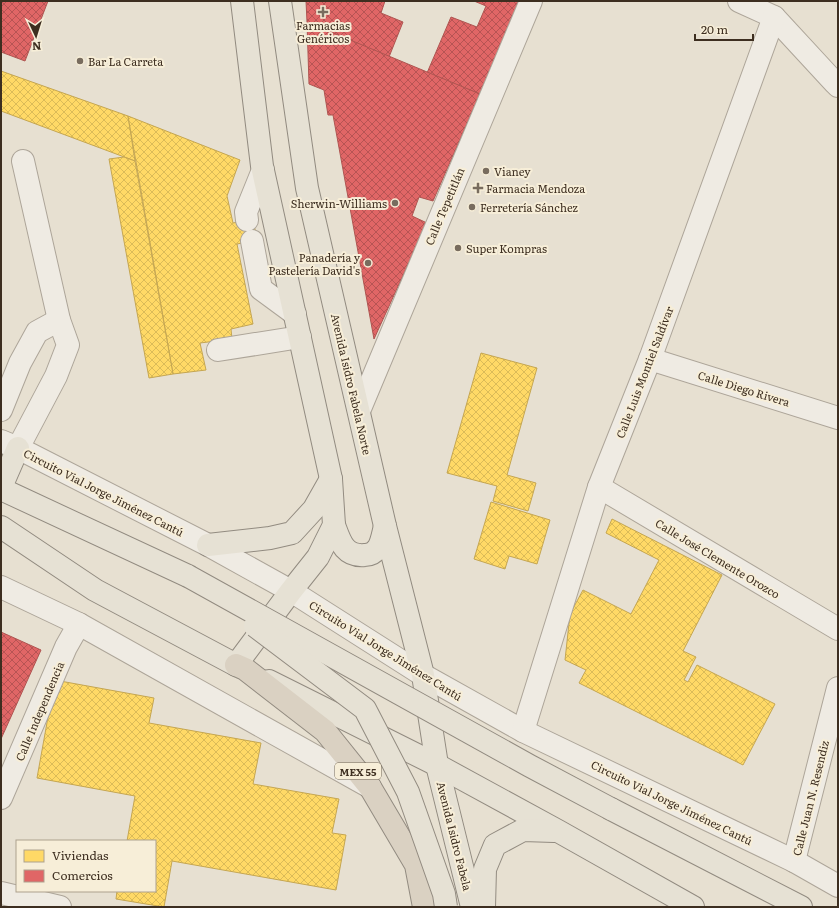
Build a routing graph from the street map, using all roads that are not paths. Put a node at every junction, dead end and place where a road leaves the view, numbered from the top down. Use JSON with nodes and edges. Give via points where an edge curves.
{"nodes":[{"id":1,"x":242,"y":1,"type":"edge"},
{"id":2,"x":280,"y":1,"type":"edge"},
{"id":3,"x":531,"y":1,"type":"edge"},
{"id":4,"x":739,"y":1,"type":"edge"},
{"id":5,"x":774,"y":17,"type":"junction"},
{"id":6,"x":838,"y":86,"type":"edge"},
{"id":7,"x":23,"y":161,"type":"dead end"},
{"id":8,"x":263,"y":170,"type":"junction"},
{"id":9,"x":247,"y":220,"type":"dead end"},
{"id":10,"x":252,"y":241,"type":"dead end"},
{"id":11,"x":295,"y":314,"type":"junction"},
{"id":12,"x":59,"y":320,"type":"junction"},
{"id":13,"x":300,"y":337,"type":"junction"},
{"id":14,"x":218,"y":350,"type":"dead end"},
{"id":15,"x":650,"y":359,"type":"junction"},
{"id":16,"x":1,"y":410,"type":"edge"},
{"id":17,"x":359,"y":411,"type":"junction"},
{"id":18,"x":838,"y":418,"type":"edge"},
{"id":19,"x":10,"y":444,"type":"edge"},
{"id":20,"x":331,"y":479,"type":"junction"},
{"id":21,"x":599,"y":487,"type":"junction"},
{"id":22,"x":1,"y":488,"type":"edge"},
{"id":23,"x":334,"y":525,"type":"junction"},
{"id":24,"x":385,"y":526,"type":"junction"},
{"id":25,"x":1,"y":527,"type":"edge"},
{"id":26,"x":208,"y":545,"type":"junction"},
{"id":27,"x":188,"y":576,"type":"junction"},
{"id":28,"x":1,"y":587,"type":"edge"},
{"id":29,"x":291,"y":591,"type":"junction"},
{"id":30,"x":79,"y":624,"type":"junction"},
{"id":31,"x":838,"y":630,"type":"edge"},
{"id":32,"x":240,"y":667,"type":"junction"},
{"id":33,"x":423,"y":675,"type":"junction"},
{"id":34,"x":838,"y":688,"type":"edge"},
{"id":35,"x":523,"y":731,"type":"junction"},
{"id":36,"x":437,"y":765,"type":"junction"},
{"id":37,"x":370,"y":787,"type":"junction"},
{"id":38,"x":1,"y":798,"type":"edge"},
{"id":39,"x":558,"y":831,"type":"junction"},
{"id":40,"x":794,"y":861,"type":"junction"},
{"id":41,"x":838,"y":886,"type":"edge"},
{"id":42,"x":1,"y":893,"type":"edge"},
{"id":43,"x":60,"y":907,"type":"edge"},
{"id":44,"x":424,"y":907,"type":"edge"},
{"id":45,"x":446,"y":907,"type":"edge"},
{"id":46,"x":472,"y":907,"type":"edge"},
{"id":47,"x":484,"y":907,"type":"edge"},
{"id":48,"x":693,"y":907,"type":"edge"},
{"id":49,"x":801,"y":907,"type":"edge"}],
"edges":[{"from":1,"to":8,"type":"main road"},
{"from":2,"to":17,"type":"main road","name":"Avenida Isidro Fabela Norte","via":[[307,188]]},
{"from":3,"to":17,"type":"street","name":"Calle Tepetitlán"},
{"from":4,"to":5,"type":"street"},
{"from":5,"to":6,"type":"street"},
{"from":5,"to":15,"type":"street","name":"Calle Luis Montiel Saldívar"},
{"from":7,"to":12,"type":"street"},
{"from":8,"to":9,"type":"street","via":[[246,212]]},
{"from":8,"to":11,"type":"main road"},
{"from":10,"to":11,"type":"street","via":[[261,289]]},
{"from":11,"to":13,"type":"main road"},
{"from":12,"to":16,"type":"street","via":[[37,332],[20,363]]},
{"from":12,"to":19,"type":"street","via":[[68,346],[56,376]]},
{"from":13,"to":14,"type":"street"},
{"from":13,"to":20,"type":"main road"},
{"from":15,"to":18,"type":"street","name":"Calle Diego Rivera"},
{"from":15,"to":21,"type":"street","name":"Calle Luis Montiel Saldívar"},
{"from":17,"to":24,"type":"main road","name":"Avenida Isidro Fabela Norte"},
{"from":19,"to":22,"type":"main road"},
{"from":19,"to":26,"type":"street","name":"Circuito Vial Jorge Jiménez Cantú"},
{"from":20,"to":23,"type":"main road"},
{"from":20,"to":26,"type":"main road","via":[[314,509],[292,534]]},
{"from":21,"to":31,"type":"street","name":"Calle José Clemente Orozco"},
{"from":21,"to":35,"type":"street","name":"Calle Luis Montiel Saldívar"},
{"from":22,"to":27,"type":"main road"},
{"from":23,"to":24,"type":"main road","via":[[341,544],[347,551],[360,556],[374,552],[379,546]]},
{"from":23,"to":29,"type":"main road","via":[[318,557]]},
{"from":24,"to":33,"type":"main road","name":"Avenida Isidro Fabela Norte"},
{"from":25,"to":32,"type":"main road","via":[[95,590]]},
{"from":26,"to":29,"type":"street","name":"Circuito Vial Jorge Jiménez Cantú"},
{"from":27,"to":45,"type":"main road","bridge":true,"via":[[365,709],[408,792],[444,894]]},
{"from":27,"to":49,"type":"main road","bridge":true,"via":[[530,766]]},
{"from":28,"to":30,"type":"street"},
{"from":29,"to":32,"type":"main road"},
{"from":29,"to":33,"type":"street","name":"Circuito Vial Jorge Jiménez Cantú"},
{"from":30,"to":37,"type":"street"},
{"from":30,"to":38,"type":"street","name":"Calle Independencia","via":[[66,647]]},
{"from":32,"to":36,"type":"main road"},
{"from":32,"to":37,"type":"highway","number":"MEX 55","via":[[325,731]]},
{"from":33,"to":35,"type":"street","name":"Circuito Vial Jorge Jiménez Cantú"},
{"from":33,"to":36,"type":"main road","name":"Avenida Isidro Fabela Norte"},
{"from":34,"to":40,"type":"street","name":"Calle Juan N. Resendiz"},
{"from":35,"to":40,"type":"street","name":"Circuito Vial Jorge Jiménez Cantú"},
{"from":36,"to":39,"type":"main road"},
{"from":36,"to":46,"type":"main road","name":"Avenida Isidro Fabela"},
{"from":37,"to":44,"type":"highway","number":"MEX 55","via":[[416,865]]},
{"from":39,"to":47,"type":"main road","via":[[524,830],[495,845],[486,869]]},
{"from":39,"to":48,"type":"main road"},
{"from":40,"to":41,"type":"street","name":"Circuito Vial Jorge Jiménez Cantú"},
{"from":42,"to":43,"type":"street"}]}
